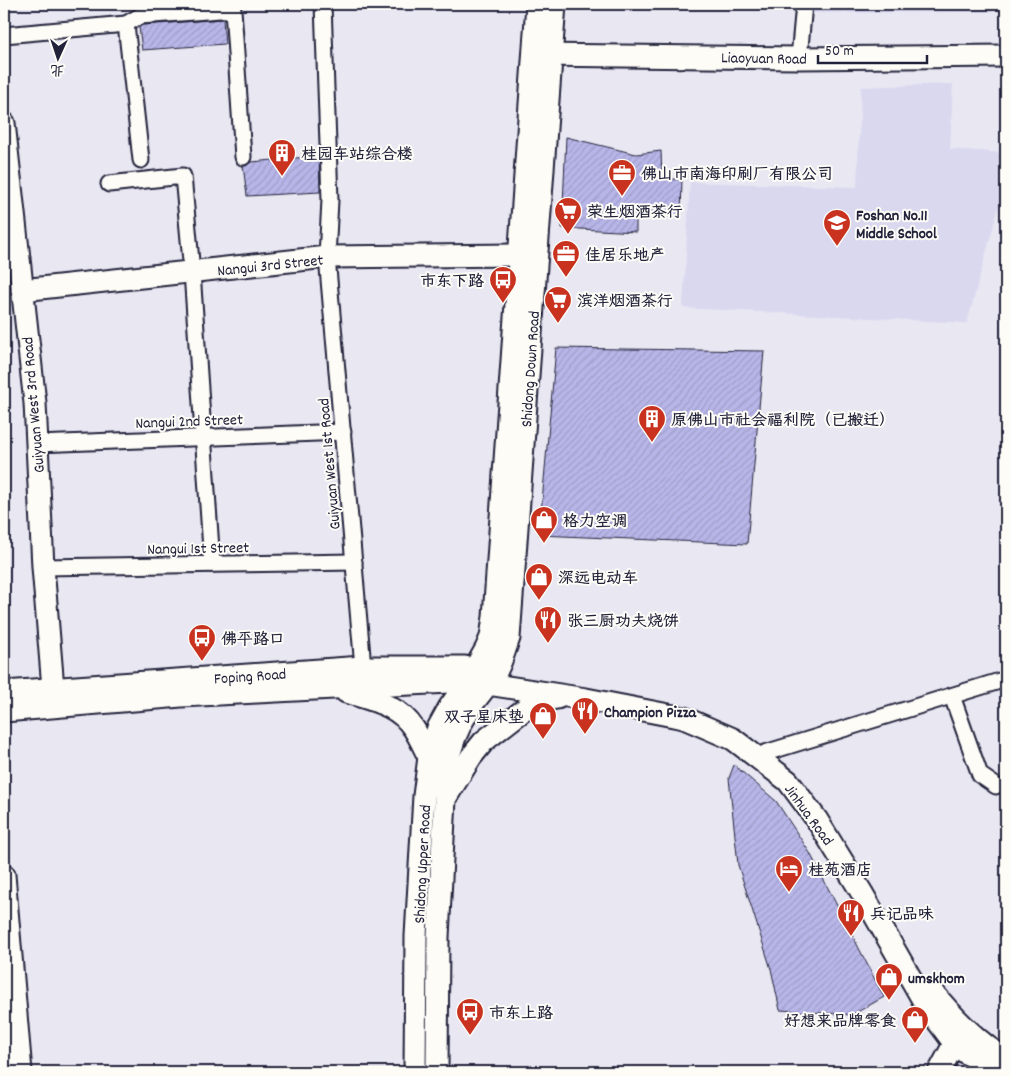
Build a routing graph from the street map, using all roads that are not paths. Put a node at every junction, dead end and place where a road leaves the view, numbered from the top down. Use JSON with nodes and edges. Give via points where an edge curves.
{"nodes":[{"id":1,"x":323,"y":4,"type":"edge"},
{"id":2,"x":537,"y":4,"type":"edge"},
{"id":3,"x":555,"y":4,"type":"edge"},
{"id":4,"x":804,"y":4,"type":"edge"},
{"id":5,"x":140,"y":10,"type":"edge"},
{"id":6,"x":126,"y":24,"type":"junction"},
{"id":7,"x":4,"y":35,"type":"edge"},
{"id":8,"x":542,"y":56,"type":"junction"},
{"id":9,"x":1006,"y":56,"type":"edge"},
{"id":10,"x":799,"y":58,"type":"junction"},
{"id":11,"x":4,"y":123,"type":"edge"},
{"id":12,"x":243,"y":157,"type":"dead end"},
{"id":13,"x":141,"y":160,"type":"dead end"},
{"id":14,"x":109,"y":184,"type":"dead end"},
{"id":15,"x":519,"y":255,"type":"junction"},
{"id":16,"x":327,"y":257,"type":"junction"},
{"id":17,"x":192,"y":272,"type":"junction"},
{"id":18,"x":22,"y":290,"type":"junction"},
{"id":19,"x":343,"y":432,"type":"junction"},
{"id":20,"x":203,"y":437,"type":"junction"},
{"id":21,"x":37,"y":444,"type":"junction"},
{"id":22,"x":354,"y":562,"type":"junction"},
{"id":23,"x":212,"y":564,"type":"junction"},
{"id":24,"x":43,"y":566,"type":"junction"},
{"id":25,"x":363,"y":668,"type":"junction"},
{"id":26,"x":482,"y":675,"type":"junction"},
{"id":27,"x":1006,"y":680,"type":"edge"},
{"id":28,"x":53,"y":688,"type":"junction"},
{"id":29,"x":334,"y":688,"type":"junction"},
{"id":30,"x":4,"y":692,"type":"edge"},
{"id":31,"x":568,"y":696,"type":"junction"},
{"id":32,"x":952,"y":696,"type":"junction"},
{"id":33,"x":4,"y":711,"type":"edge"},
{"id":34,"x":765,"y":753,"type":"junction"},
{"id":35,"x":428,"y":757,"type":"junction"},
{"id":36,"x":996,"y":786,"type":"dead end"},
{"id":37,"x":445,"y":799,"type":"junction"},
{"id":38,"x":4,"y":875,"type":"edge"},
{"id":39,"x":959,"y":1034,"type":"junction"},
{"id":40,"x":1006,"y":1059,"type":"edge"},
{"id":41,"x":21,"y":1072,"type":"edge"},
{"id":42,"x":415,"y":1072,"type":"edge"},
{"id":43,"x":437,"y":1072,"type":"edge"},
{"id":44,"x":939,"y":1072,"type":"edge"},
{"id":45,"x":1004,"y":1072,"type":"edge"}],
"edges":[{"from":1,"to":16,"type":"street","name":"Guiyuan West 1st Road","via":[[330,200]]},
{"from":2,"to":8,"type":"main road","name":"Shidong Down Road"},
{"from":3,"to":8,"type":"main road","name":"Shidong Down Road"},
{"from":4,"to":10,"type":"street"},
{"from":5,"to":6,"type":"street"},
{"from":5,"to":12,"type":"street","via":[[233,9]]},
{"from":6,"to":7,"type":"street"},
{"from":6,"to":13,"type":"street"},
{"from":8,"to":10,"type":"main road","name":"Liaoyuan Road"},
{"from":8,"to":15,"type":"main road","name":"Shidong Down Road"},
{"from":8,"to":26,"type":"main road","name":"Shidong Down Road","via":[[511,620],[509,638]]},
{"from":9,"to":10,"type":"main road","name":"Liaoyuan Road"},
{"from":11,"to":18,"type":"main road","name":"Guiyuan West 3rd Road"},
{"from":14,"to":17,"type":"street","via":[[183,176]]},
{"from":15,"to":16,"type":"main road","name":"Nangui 3rd Street"},
{"from":15,"to":26,"type":"main road","name":"Shidong Down Road","via":[[494,617]]},
{"from":16,"to":17,"type":"main road","name":"Nangui 3rd Street"},
{"from":16,"to":19,"type":"street","name":"Guiyuan West 1st Road"},
{"from":17,"to":18,"type":"main road","name":"Nangui 3rd Street"},
{"from":17,"to":20,"type":"street"},
{"from":18,"to":21,"type":"main road","name":"Guiyuan West 3rd Road"},
{"from":19,"to":20,"type":"street","name":"Nangui 2nd Street"},
{"from":19,"to":22,"type":"street","name":"Guiyuan West 1st Road"},
{"from":20,"to":21,"type":"street","name":"Nangui 2nd Street"},
{"from":20,"to":23,"type":"street"},
{"from":21,"to":24,"type":"main road","name":"Guiyuan West 3rd Road"},
{"from":22,"to":23,"type":"street","name":"Nangui 1st Street"},
{"from":22,"to":25,"type":"street","name":"Guiyuan West 1st Road"},
{"from":23,"to":24,"type":"street","name":"Nangui 1st Street"},
{"from":24,"to":28,"type":"main road","name":"Guiyuan West 3rd Road"},
{"from":25,"to":26,"type":"main road","name":"Foping Road"},
{"from":25,"to":28,"type":"main road","name":"Foping Road"},
{"from":26,"to":29,"type":"main road","name":"Foping Road"},
{"from":26,"to":31,"type":"main road","name":"Jinhua Road"},
{"from":26,"to":34,"type":"main road","name":"Jinhua Road","via":[[520,677],[685,707],[730,727]]},
{"from":26,"to":35,"type":"main road","name":"Shidong Upper Road","via":[[449,708]]},
{"from":26,"to":37,"type":"main road","name":"Shidong Upper Road","via":[[448,754]]},
{"from":27,"to":32,"type":"street"},
{"from":28,"to":30,"type":"main road","name":"Foping Road"},
{"from":29,"to":33,"type":"main road","name":"Foping Road","via":[[181,696]]},
{"from":29,"to":35,"type":"main road","via":[[391,706],[404,715]]},
{"from":31,"to":37,"type":"main road","via":[[534,702],[484,741]]},
{"from":31,"to":39,"type":"main road","name":"Jinhua Road","via":[[684,718],[733,738],[788,781],[817,820],[862,893],[927,1007]]},
{"from":32,"to":34,"type":"street"},
{"from":32,"to":36,"type":"street","via":[[980,775]]},
{"from":34,"to":39,"type":"main road","name":"Jinhua Road","via":[[798,777],[863,869]]},
{"from":35,"to":42,"type":"main road","name":"Shidong Upper Road","via":[[416,936]]},
{"from":37,"to":43,"type":"main road","name":"Shidong Upper Road","via":[[438,937]]},
{"from":38,"to":41,"type":"main road"},
{"from":39,"to":40,"type":"main road","name":"Jinhua Road"},
{"from":39,"to":44,"type":"main road"},
{"from":39,"to":45,"type":"main road","name":"Jinhua Road","via":[[966,1053]]}]}
